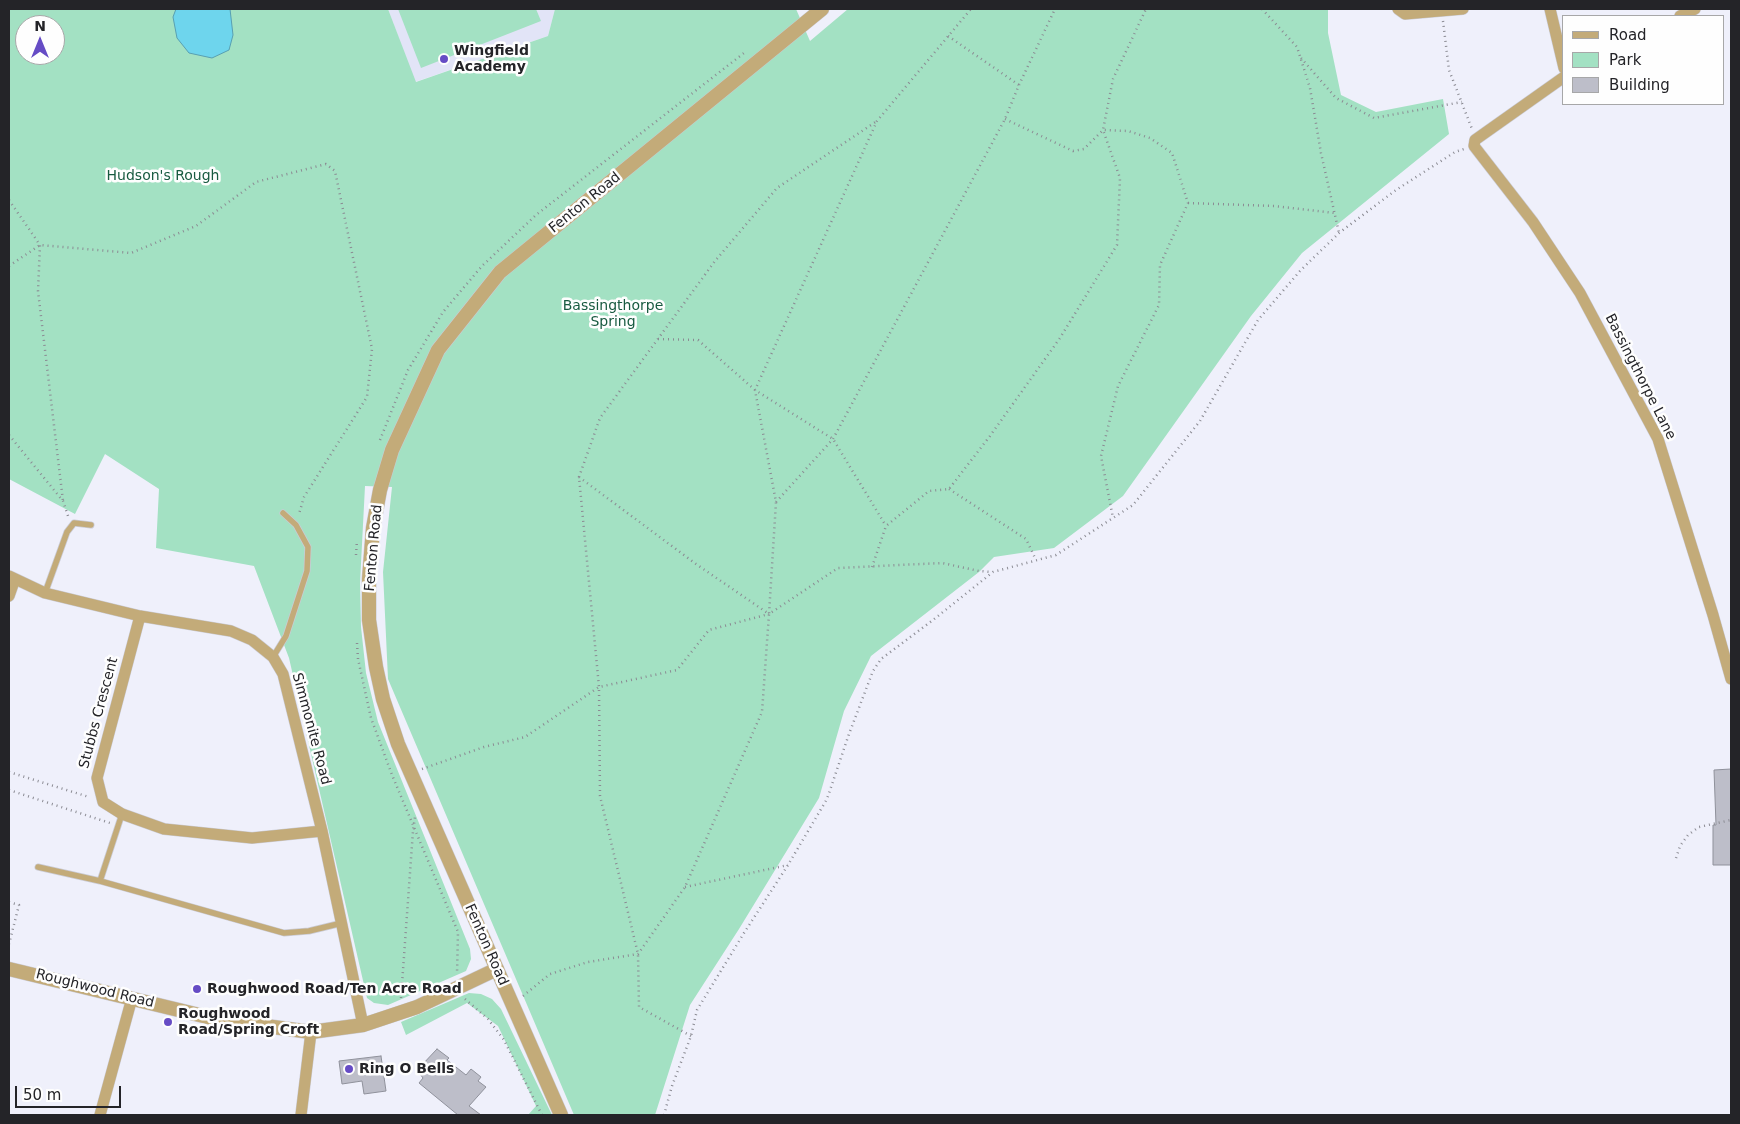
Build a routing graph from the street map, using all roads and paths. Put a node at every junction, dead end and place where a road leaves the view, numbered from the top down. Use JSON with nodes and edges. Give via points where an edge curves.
{"nodes":[{"id":1,"x":822,"y":9,"type":"edge"},
{"id":2,"x":971,"y":9,"type":"edge"},
{"id":3,"x":1055,"y":9,"type":"edge"},
{"id":4,"x":1146,"y":9,"type":"edge"},
{"id":5,"x":1262,"y":9,"type":"edge"},
{"id":6,"x":1398,"y":9,"type":"edge"},
{"id":7,"x":1464,"y":9,"type":"edge"},
{"id":8,"x":1550,"y":9,"type":"edge"},
{"id":9,"x":1695,"y":9,"type":"edge"},
{"id":10,"x":1442,"y":11,"type":"junction"},
{"id":11,"x":1682,"y":15,"type":"edge"},
{"id":12,"x":948,"y":36,"type":"junction"},
{"id":13,"x":744,"y":53,"type":"dead end"},
{"id":14,"x":1300,"y":57,"type":"junction"},
{"id":15,"x":1562,"y":60,"type":"edge"},
{"id":16,"x":1562,"y":78,"type":"edge"},
{"id":17,"x":1019,"y":85,"type":"junction"},
{"id":18,"x":1462,"y":102,"type":"junction"},
{"id":19,"x":1005,"y":119,"type":"junction"},
{"id":20,"x":877,"y":121,"type":"junction"},
{"id":21,"x":1103,"y":130,"type":"junction"},
{"id":22,"x":1474,"y":143,"type":"junction"},
{"id":23,"x":9,"y":200,"type":"edge"},
{"id":24,"x":1188,"y":203,"type":"junction"},
{"id":25,"x":1334,"y":213,"type":"junction"},
{"id":26,"x":1339,"y":234,"type":"junction"},
{"id":27,"x":40,"y":245,"type":"junction"},
{"id":28,"x":9,"y":266,"type":"edge"},
{"id":29,"x":658,"y":339,"type":"junction"},
{"id":30,"x":755,"y":390,"type":"junction"},
{"id":31,"x":9,"y":435,"type":"edge"},
{"id":32,"x":833,"y":439,"type":"junction"},
{"id":33,"x":379,"y":442,"type":"dead end"},
{"id":34,"x":579,"y":477,"type":"junction"},
{"id":35,"x":949,"y":489,"type":"junction"},
{"id":36,"x":62,"y":501,"type":"junction"},
{"id":37,"x":776,"y":502,"type":"junction"},
{"id":38,"x":283,"y":513,"type":"dead end"},
{"id":39,"x":1113,"y":518,"type":"junction"},
{"id":40,"x":74,"y":523,"type":"junction"},
{"id":41,"x":91,"y":525,"type":"dead end"},
{"id":42,"x":296,"y":525,"type":"junction"},
{"id":43,"x":886,"y":526,"type":"junction"},
{"id":44,"x":357,"y":538,"type":"dead end"},
{"id":45,"x":356,"y":556,"type":"dead end"},
{"id":46,"x":1036,"y":560,"type":"junction"},
{"id":47,"x":872,"y":567,"type":"junction"},
{"id":48,"x":993,"y":572,"type":"junction"},
{"id":49,"x":12,"y":578,"type":"edge"},
{"id":50,"x":45,"y":593,"type":"junction"},
{"id":51,"x":9,"y":596,"type":"edge"},
{"id":52,"x":769,"y":614,"type":"junction"},
{"id":53,"x":140,"y":616,"type":"junction"},
{"id":54,"x":357,"y":640,"type":"dead end"},
{"id":55,"x":273,"y":657,"type":"junction"},
{"id":56,"x":1731,"y":679,"type":"edge"},
{"id":57,"x":599,"y":686,"type":"junction"},
{"id":58,"x":9,"y":772,"type":"edge"},
{"id":59,"x":411,"y":773,"type":"junction"},
{"id":60,"x":9,"y":790,"type":"edge"},
{"id":61,"x":420,"y":793,"type":"junction"},
{"id":62,"x":103,"y":802,"type":"junction"},
{"id":63,"x":122,"y":814,"type":"junction"},
{"id":64,"x":1731,"y":820,"type":"edge"},
{"id":65,"x":118,"y":826,"type":"junction"},
{"id":66,"x":414,"y":826,"type":"junction"},
{"id":67,"x":322,"y":831,"type":"junction"},
{"id":68,"x":1676,"y":858,"type":"dead end"},
{"id":69,"x":788,"y":865,"type":"junction"},
{"id":70,"x":38,"y":867,"type":"dead end"},
{"id":71,"x":100,"y":881,"type":"junction"},
{"id":72,"x":685,"y":887,"type":"junction"},
{"id":73,"x":9,"y":902,"type":"edge"},
{"id":74,"x":342,"y":923,"type":"junction"},
{"id":75,"x":9,"y":944,"type":"edge"},
{"id":76,"x":638,"y":954,"type":"junction"},
{"id":77,"x":9,"y":969,"type":"edge"},
{"id":78,"x":497,"y":969,"type":"junction"},
{"id":79,"x":456,"y":988,"type":"junction"},
{"id":80,"x":132,"y":998,"type":"junction"},
{"id":81,"x":512,"y":1005,"type":"junction"},
{"id":82,"x":396,"y":1014,"type":"junction"},
{"id":83,"x":364,"y":1025,"type":"junction"},
{"id":84,"x":311,"y":1032,"type":"junction"},
{"id":85,"x":691,"y":1036,"type":"junction"},
{"id":86,"x":100,"y":1115,"type":"edge"},
{"id":87,"x":300,"y":1115,"type":"edge"},
{"id":88,"x":542,"y":1115,"type":"edge"},
{"id":89,"x":561,"y":1115,"type":"edge"},
{"id":90,"x":664,"y":1115,"type":"edge"}],
"edges":[{"from":1,"to":59,"type":"street","name":"Fenton Road","via":[[500,272],[438,350],[389,458],[373,528],[369,579],[369,620],[376,668],[398,744]]},
{"from":2,"to":12,"type":"path"},
{"from":3,"to":17,"type":"path"},
{"from":4,"to":21,"type":"path","via":[[1114,79]]},
{"from":5,"to":14,"type":"path","via":[[1297,47]]},
{"from":6,"to":10,"type":"street","via":[[1405,14]]},
{"from":7,"to":10,"type":"street"},
{"from":8,"to":15,"type":"street"},
{"from":9,"to":11,"type":"street"},
{"from":10,"to":18,"type":"path","via":[[1449,70]]},
{"from":12,"to":17,"type":"path"},
{"from":12,"to":20,"type":"path"},
{"from":13,"to":33,"type":"path","via":[[536,215],[482,266],[443,312],[408,370]]},
{"from":14,"to":18,"type":"path","via":[[1336,98],[1374,118]]},
{"from":14,"to":25,"type":"path","via":[[1310,88]]},
{"from":16,"to":22,"type":"street"},
{"from":17,"to":19,"type":"path"},
{"from":18,"to":22,"type":"path"},
{"from":19,"to":21,"type":"path","via":[[1073,151],[1084,150]]},
{"from":19,"to":32,"type":"path"},
{"from":20,"to":29,"type":"path","via":[[777,188],[715,261]]},
{"from":20,"to":30,"type":"path"},
{"from":21,"to":24,"type":"path","via":[[1128,131],[1150,138],[1172,152]]},
{"from":21,"to":35,"type":"path","via":[[1120,178],[1117,246],[1060,338]]},
{"from":22,"to":26,"type":"path","via":[[1405,184]]},
{"from":22,"to":56,"type":"street","name":"Bassingthorpe Lane","via":[[1533,222],[1580,293],[1658,439]]},
{"from":23,"to":27,"type":"path"},
{"from":24,"to":25,"type":"path","via":[[1274,206]]},
{"from":24,"to":39,"type":"path","via":[[1160,265],[1159,305],[1118,386],[1101,456]]},
{"from":25,"to":26,"type":"path"},
{"from":26,"to":39,"type":"path","via":[[1300,271],[1258,320],[1200,421],[1133,505]]},
{"from":27,"to":28,"type":"path"},
{"from":27,"to":36,"type":"path","via":[[38,291]]},
{"from":27,"to":42,"type":"path","via":[[131,253],[196,226],[256,182],[326,164],[334,171],[372,349],[367,397],[304,497]]},
{"from":29,"to":30,"type":"path","via":[[698,340]]},
{"from":29,"to":34,"type":"path","via":[[600,418]]},
{"from":30,"to":32,"type":"path"},
{"from":30,"to":37,"type":"path"},
{"from":31,"to":36,"type":"path"},
{"from":32,"to":37,"type":"path"},
{"from":32,"to":43,"type":"path"},
{"from":34,"to":52,"type":"path"},
{"from":34,"to":57,"type":"path"},
{"from":35,"to":43,"type":"path","via":[[929,491]]},
{"from":35,"to":46,"type":"path","via":[[1026,539]]},
{"from":36,"to":40,"type":"path","via":[[68,518]]},
{"from":37,"to":52,"type":"path"},
{"from":38,"to":42,"type":"lane"},
{"from":39,"to":46,"type":"path","via":[[1056,555]]},
{"from":40,"to":41,"type":"lane"},
{"from":40,"to":50,"type":"lane","via":[[67,532]]},
{"from":42,"to":55,"type":"lane","via":[[308,546],[307,570],[286,636]]},
{"from":43,"to":47,"type":"path"},
{"from":44,"to":45,"type":"path"},
{"from":46,"to":48,"type":"path"},
{"from":47,"to":48,"type":"path","via":[[942,563]]},
{"from":47,"to":52,"type":"path","via":[[838,568]]},
{"from":48,"to":69,"type":"path","via":[[881,659],[873,671],[827,799]]},
{"from":49,"to":50,"type":"street","name":"Simmonite Road"},
{"from":49,"to":51,"type":"street"},
{"from":50,"to":53,"type":"street","name":"Simmonite Road"},
{"from":52,"to":57,"type":"path","via":[[709,630],[677,670]]},
{"from":52,"to":72,"type":"path","via":[[762,712]]},
{"from":53,"to":55,"type":"street","name":"Simmonite Road","via":[[231,632],[252,640]]},
{"from":53,"to":62,"type":"street","name":"Stubbs Crescent","via":[[98,778]]},
{"from":54,"to":66,"type":"path","via":[[371,718]]},
{"from":55,"to":67,"type":"street","name":"Simmonite Road","via":[[283,674]]},
{"from":57,"to":59,"type":"path","via":[[525,737],[484,747]]},
{"from":57,"to":76,"type":"path","via":[[600,796]]},
{"from":58,"to":62,"type":"path"},
{"from":59,"to":61,"type":"street","name":"Fenton Road"},
{"from":60,"to":65,"type":"path"},
{"from":61,"to":66,"type":"path"},
{"from":61,"to":78,"type":"street","name":"Fenton Road"},
{"from":62,"to":63,"type":"street"},
{"from":63,"to":65,"type":"lane"},
{"from":63,"to":67,"type":"street","via":[[164,829],[252,838]]},
{"from":64,"to":68,"type":"path","via":[[1699,826],[1680,846]]},
{"from":65,"to":71,"type":"lane"},
{"from":66,"to":79,"type":"path","via":[[458,932]]},
{"from":66,"to":82,"type":"path","via":[[402,995]]},
{"from":67,"to":74,"type":"street","name":"Simmonite Road"},
{"from":69,"to":72,"type":"path"},
{"from":69,"to":85,"type":"path","via":[[698,1010]]},
{"from":70,"to":71,"type":"lane"},
{"from":71,"to":74,"type":"lane","via":[[284,933]]},
{"from":72,"to":76,"type":"path"},
{"from":73,"to":75,"type":"path","via":[[19,905]]},
{"from":74,"to":83,"type":"street","name":"Simmonite Road"},
{"from":76,"to":81,"type":"path","via":[[588,962],[550,974]]},
{"from":76,"to":85,"type":"path","via":[[639,1007]]},
{"from":77,"to":80,"type":"street","name":"Roughwood Road"},
{"from":78,"to":79,"type":"street","name":"Roughwood Road"},
{"from":78,"to":81,"type":"street","name":"Fenton Road"},
{"from":79,"to":82,"type":"street","name":"Roughwood Road"},
{"from":79,"to":88,"type":"path","via":[[504,1040]]},
{"from":80,"to":84,"type":"street","name":"Roughwood Road","via":[[220,1020]]},
{"from":80,"to":86,"type":"street"},
{"from":81,"to":89,"type":"street","name":"Fenton Road"},
{"from":82,"to":83,"type":"street","name":"Roughwood Road"},
{"from":83,"to":84,"type":"street","name":"Roughwood Road"},
{"from":84,"to":87,"type":"street"},
{"from":85,"to":90,"type":"path"}]}
